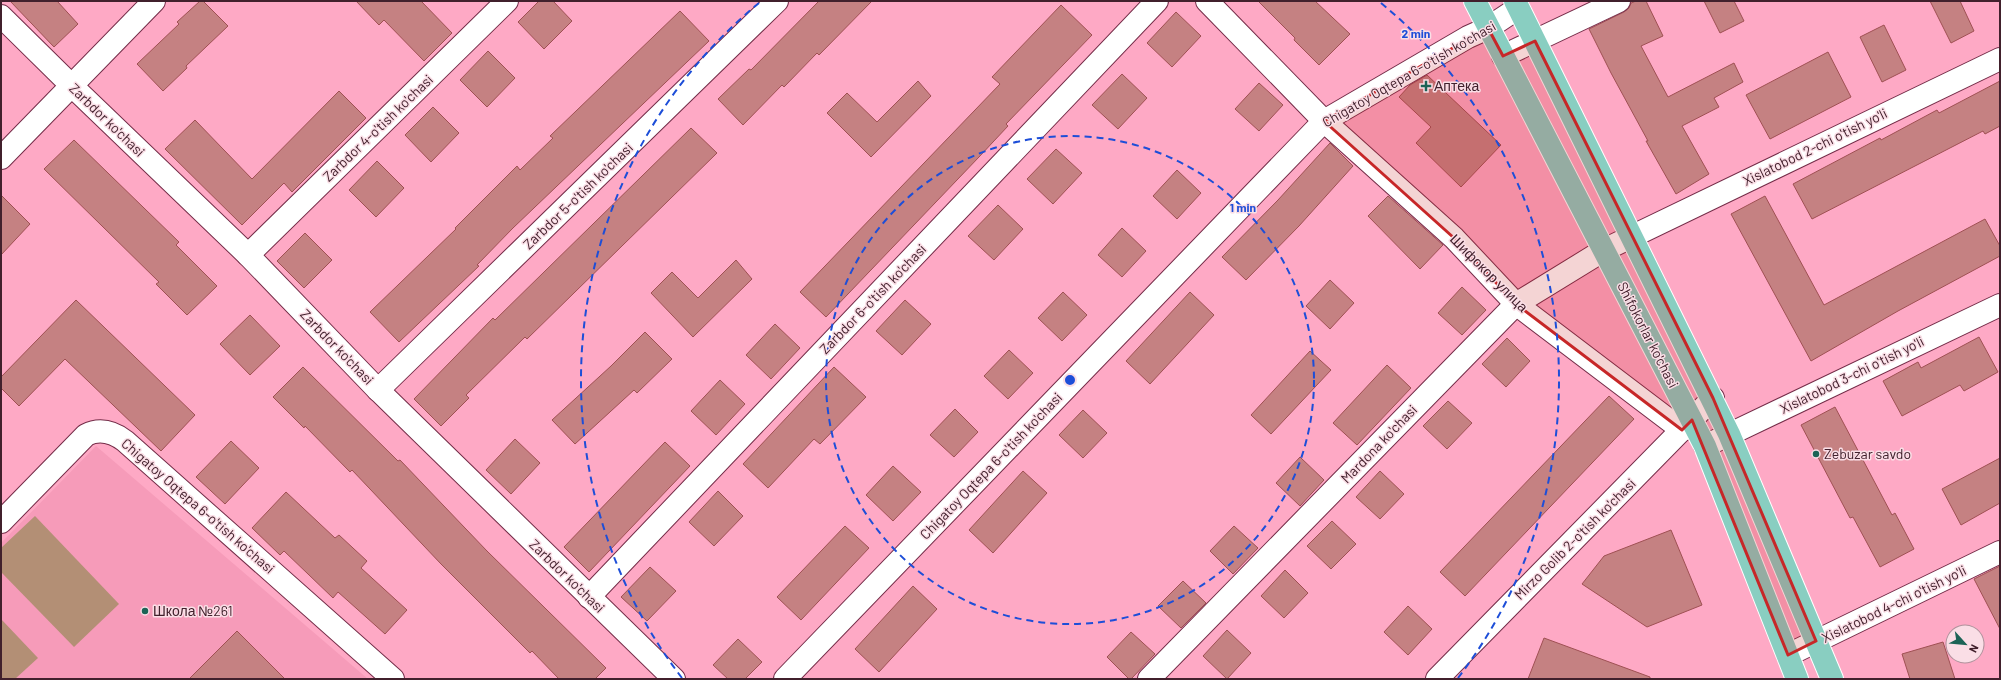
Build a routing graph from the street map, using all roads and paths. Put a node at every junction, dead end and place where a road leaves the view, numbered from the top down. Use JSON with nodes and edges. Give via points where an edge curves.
{"nodes":[{"id":1,"x":154,"y":1,"type":"edge"},
{"id":2,"x":507,"y":1,"type":"edge"},
{"id":3,"x":777,"y":1,"type":"edge"},
{"id":4,"x":1157,"y":1,"type":"edge"},
{"id":5,"x":1207,"y":1,"type":"edge"},
{"id":6,"x":1475,"y":1,"type":"edge"},
{"id":7,"x":1619,"y":1,"type":"edge"},
{"id":8,"x":1516,"y":4,"type":"edge"},
{"id":9,"x":1,"y":16,"type":"edge"},
{"id":10,"x":1488,"y":28,"type":"junction"},
{"id":11,"x":1535,"y":41,"type":"junction"},
{"id":12,"x":1503,"y":56,"type":"junction"},
{"id":13,"x":2000,"y":59,"type":"edge"},
{"id":14,"x":71,"y":85,"type":"junction"},
{"id":15,"x":1324,"y":121,"type":"junction"},
{"id":16,"x":1,"y":158,"type":"edge"},
{"id":17,"x":1632,"y":237,"type":"junction"},
{"id":18,"x":1604,"y":250,"type":"junction"},
{"id":19,"x":248,"y":255,"type":"junction"},
{"id":20,"x":1516,"y":304,"type":"junction"},
{"id":21,"x":2000,"y":304,"type":"edge"},
{"id":22,"x":378,"y":390,"type":"junction"},
{"id":23,"x":1713,"y":398,"type":"junction"},
{"id":24,"x":1687,"y":425,"type":"junction"},
{"id":25,"x":1729,"y":434,"type":"junction"},
{"id":26,"x":1705,"y":446,"type":"junction"},
{"id":27,"x":1,"y":522,"type":"edge"},
{"id":28,"x":2000,"y":552,"type":"edge"},
{"id":29,"x":589,"y":597,"type":"junction"},
{"id":30,"x":1816,"y":641,"type":"junction"},
{"id":31,"x":1788,"y":655,"type":"junction"},
{"id":32,"x":393,"y":679,"type":"edge"},
{"id":33,"x":674,"y":679,"type":"edge"},
{"id":34,"x":785,"y":679,"type":"edge"},
{"id":35,"x":1149,"y":679,"type":"edge"},
{"id":36,"x":1437,"y":679,"type":"edge"},
{"id":37,"x":1797,"y":679,"type":"edge"},
{"id":38,"x":1832,"y":679,"type":"edge"}],
"edges":[{"from":1,"to":14,"type":"street"},
{"from":2,"to":19,"type":"street","name":"Zarbdor 4-o'tish ko'chasi"},
{"from":3,"to":22,"type":"street","name":"Zarbdor 5-o'tish ko'chasi"},
{"from":4,"to":29,"type":"street","name":"Zarbdor 6-o'tish ko'chasi"},
{"from":5,"to":15,"type":"street","name":"Шифокор улица"},
{"from":6,"to":10,"type":"main road","name":"Shifokorlar ko'chasi"},
{"from":7,"to":11,"type":"street"},
{"from":8,"to":10,"type":"street","name":"Chigatoy Oqtepa 6-o'tish ko'chasi"},
{"from":8,"to":11,"type":"main road","name":"Shifokorlar ko'chasi"},
{"from":9,"to":14,"type":"street","name":"Zarbdor ko'chasi"},
{"from":10,"to":12,"type":"main road","name":"Shifokorlar ko'chasi"},
{"from":10,"to":15,"type":"street","name":"Chigatoy Oqtepa 6-o'tish ko'chasi","via":[[1468,37]]},
{"from":11,"to":12,"type":"street"},
{"from":11,"to":17,"type":"main road","name":"Shifokorlar ko'chasi"},
{"from":12,"to":18,"type":"main road","name":"Shifokorlar ko'chasi"},
{"from":13,"to":17,"type":"street","name":"Xislatobod 2-chi o'tish yo'li"},
{"from":14,"to":16,"type":"street"},
{"from":14,"to":19,"type":"street","name":"Zarbdor ko'chasi"},
{"from":15,"to":20,"type":"street","name":"Шифокор улица","via":[[1454,238]]},
{"from":15,"to":34,"type":"street","name":"Chigatoy Oqtepa 6-o'tish ko'chasi"},
{"from":17,"to":18,"type":"street","name":"Mardona ko'chasi"},
{"from":17,"to":23,"type":"main road","name":"Shifokorlar ko'chasi"},
{"from":18,"to":20,"type":"street","name":"Mardona ko'chasi"},
{"from":18,"to":24,"type":"main road","name":"Shifokorlar ko'chasi"},
{"from":19,"to":22,"type":"street","name":"Zarbdor ko'chasi"},
{"from":20,"to":24,"type":"street","name":"Шифокор улица"},
{"from":20,"to":35,"type":"street","name":"Mardona ko'chasi"},
{"from":21,"to":25,"type":"street","name":"Xislatobod 3-chi o'tish yo'li"},
{"from":22,"to":29,"type":"street","name":"Zarbdor ko'chasi"},
{"from":23,"to":24,"type":"street","name":"Mirzo Golib 2-o'tish ko'chasi"},
{"from":23,"to":25,"type":"main road","name":"Shifokorlar ko'chasi"},
{"from":24,"to":26,"type":"main road","name":"Shifokorlar ko'chasi"},
{"from":24,"to":36,"type":"street","name":"Mirzo Golib 2-o'tish ko'chasi"},
{"from":25,"to":26,"type":"street","name":"Xislatobod 3-chi o'tish yo'li"},
{"from":25,"to":30,"type":"main road","name":"Shifokorlar ko'chasi"},
{"from":26,"to":31,"type":"main road","name":"Shifokorlar ko'chasi"},
{"from":27,"to":32,"type":"street","name":"Chigatoy Oqtepa 6-o'tish ko'chasi","via":[[86,435],[97,431],[112,433],[125,441]]},
{"from":28,"to":30,"type":"street","name":"Xislatobod 4-chi o'tish yo'li"},
{"from":29,"to":33,"type":"street","name":"Zarbdor ko'chasi"},
{"from":30,"to":31,"type":"street","name":"Xislatobod 4-chi o'tish yo'li"},
{"from":30,"to":38,"type":"main road","name":"Shifokorlar ko'chasi"},
{"from":31,"to":37,"type":"main road","name":"Shifokorlar ko'chasi"}]}
